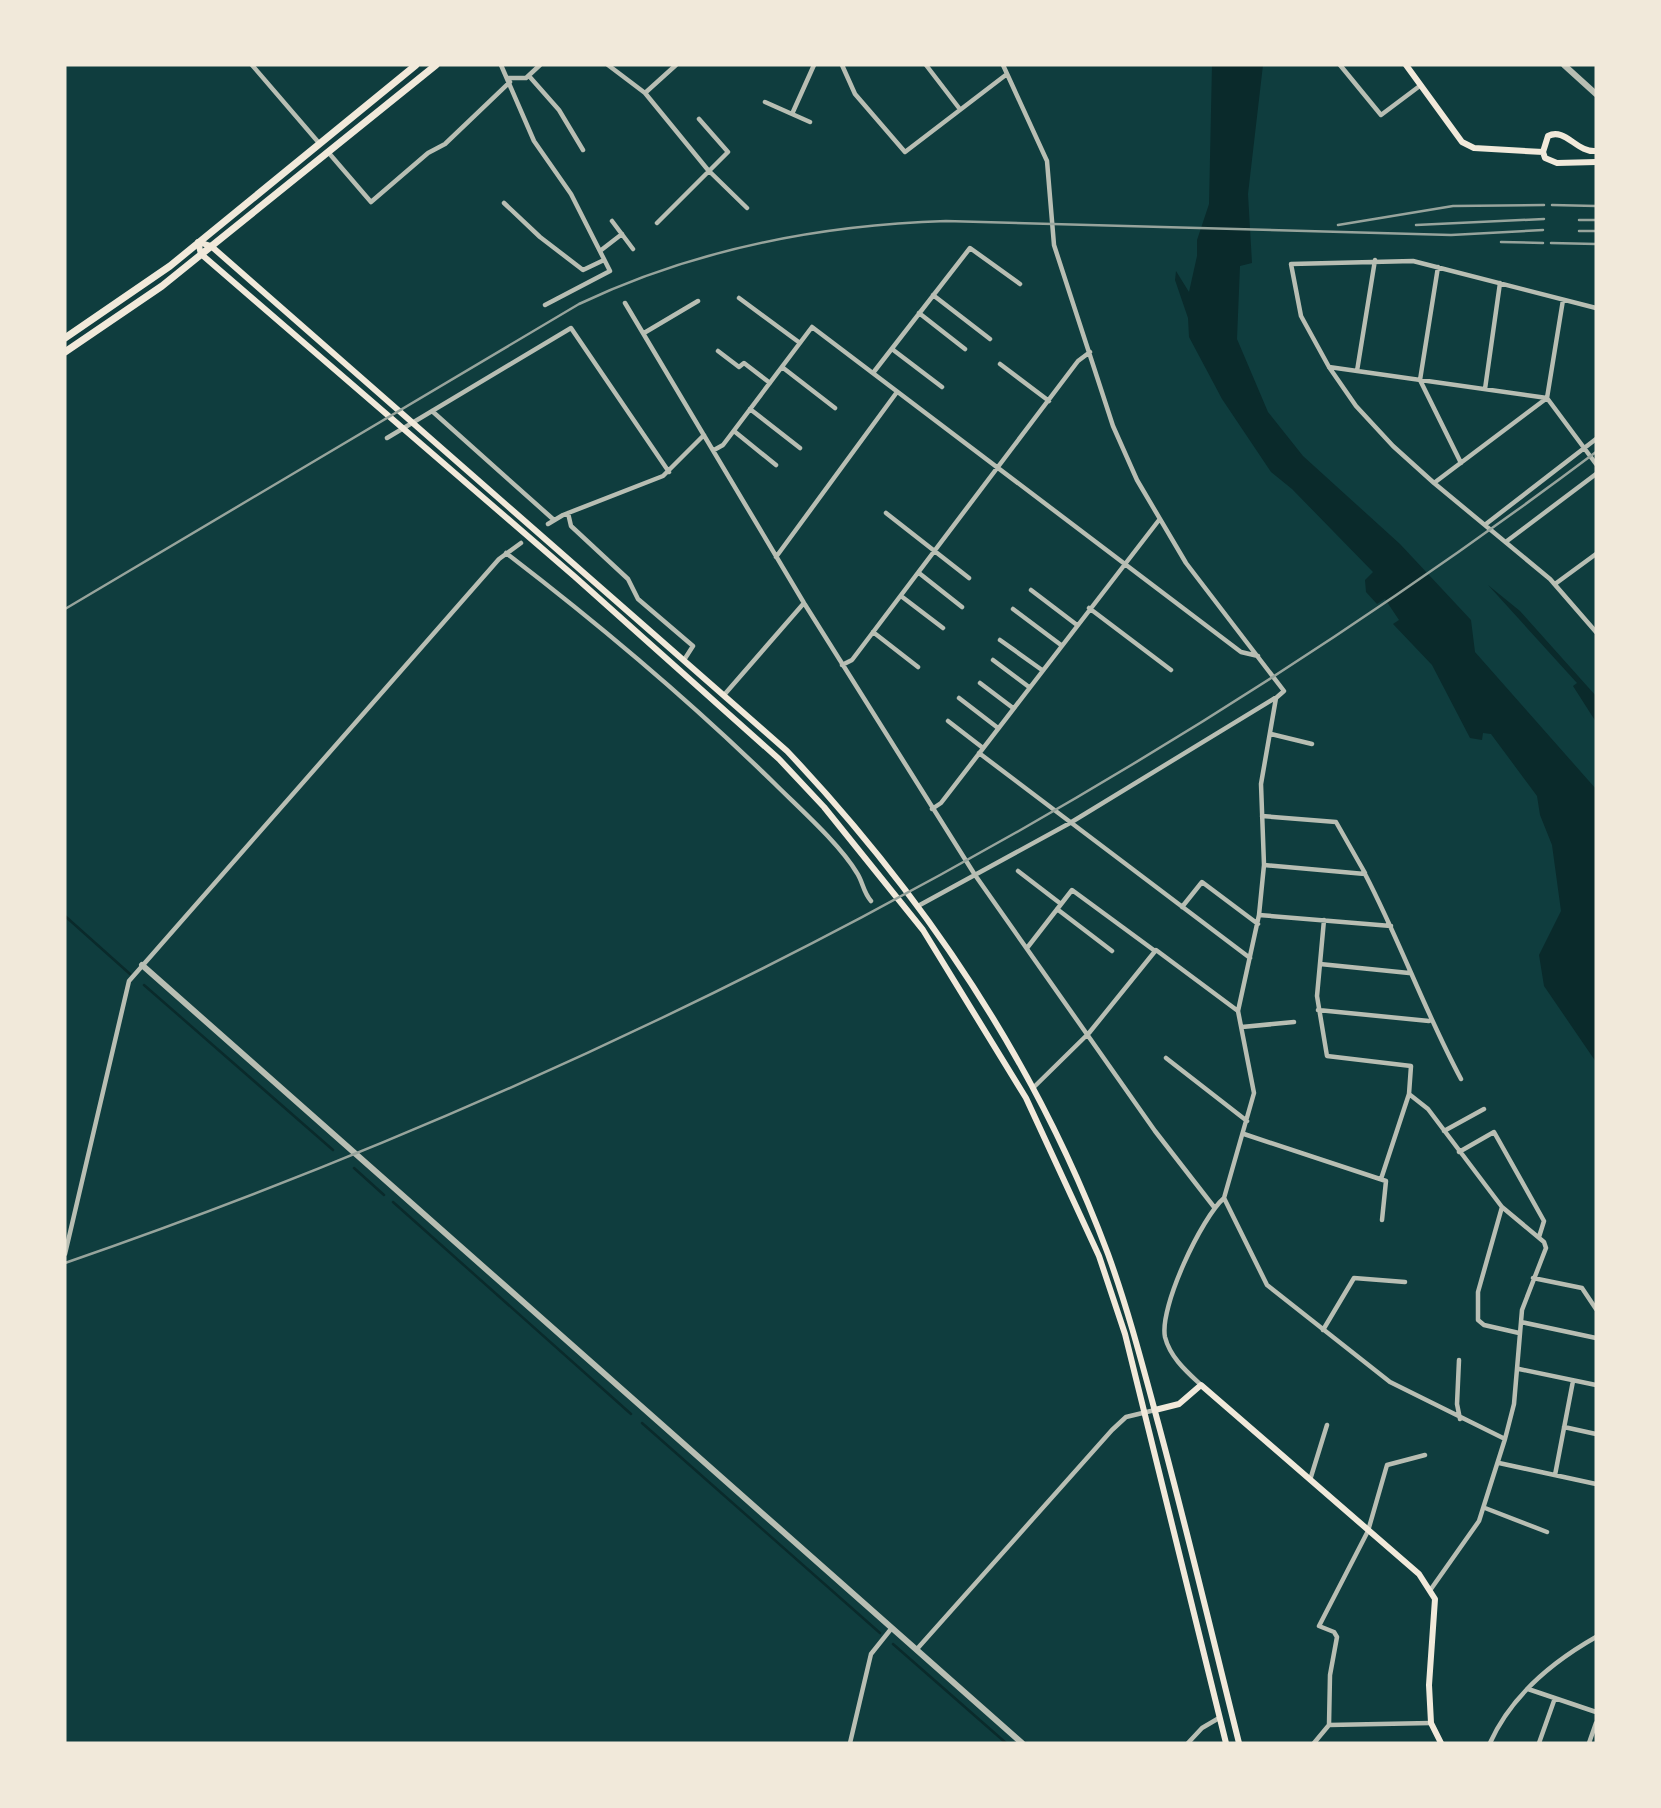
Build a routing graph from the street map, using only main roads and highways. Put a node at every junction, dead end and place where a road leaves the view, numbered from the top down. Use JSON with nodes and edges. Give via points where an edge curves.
{"nodes":[{"id":1,"x":416,"y":65,"type":"edge"},
{"id":2,"x":436,"y":65,"type":"edge"},
{"id":3,"x":1406,"y":65,"type":"edge"},
{"id":4,"x":1596,"y":151,"type":"edge"},
{"id":5,"x":1543,"y":152,"type":"junction"},
{"id":6,"x":1596,"y":162,"type":"edge"},
{"id":7,"x":198,"y":242,"type":"junction"},
{"id":8,"x":211,"y":246,"type":"junction"},
{"id":9,"x":201,"y":254,"type":"junction"},
{"id":10,"x":65,"y":338,"type":"edge"},
{"id":11,"x":65,"y":352,"type":"edge"},
{"id":12,"x":1155,"y":1410,"type":"junction"},
{"id":13,"x":1226,"y":1743,"type":"edge"},
{"id":14,"x":1239,"y":1743,"type":"edge"},
{"id":15,"x":1441,"y":1743,"type":"edge"}],
"edges":[{"from":1,"to":7,"type":"main road"},
{"from":2,"to":8,"type":"main road"},
{"from":3,"to":5,"type":"main road","via":[[1462,142],[1474,148]]},
{"from":4,"to":5,"type":"main road","via":[[1581,149],[1562,134],[1553,133]]},
{"from":5,"to":6,"type":"main road","via":[[1545,158],[1558,163]]},
{"from":7,"to":8,"type":"main road"},
{"from":7,"to":9,"type":"main road"},
{"from":7,"to":10,"type":"main road"},
{"from":8,"to":9,"type":"main road"},
{"from":8,"to":12,"type":"main road","via":[[787,751],[918,905],[963,969],[1033,1088],[1107,1253]]},
{"from":9,"to":11,"type":"main road"},
{"from":9,"to":13,"type":"main road","via":[[779,759],[910,911],[1026,1098],[1099,1256],[1125,1334]]},
{"from":12,"to":14,"type":"main road"},
{"from":12,"to":15,"type":"main road","via":[[1179,1404],[1200,1385],[1419,1574],[1431,1589],[1436,1609],[1429,1685],[1431,1723]]}]}
